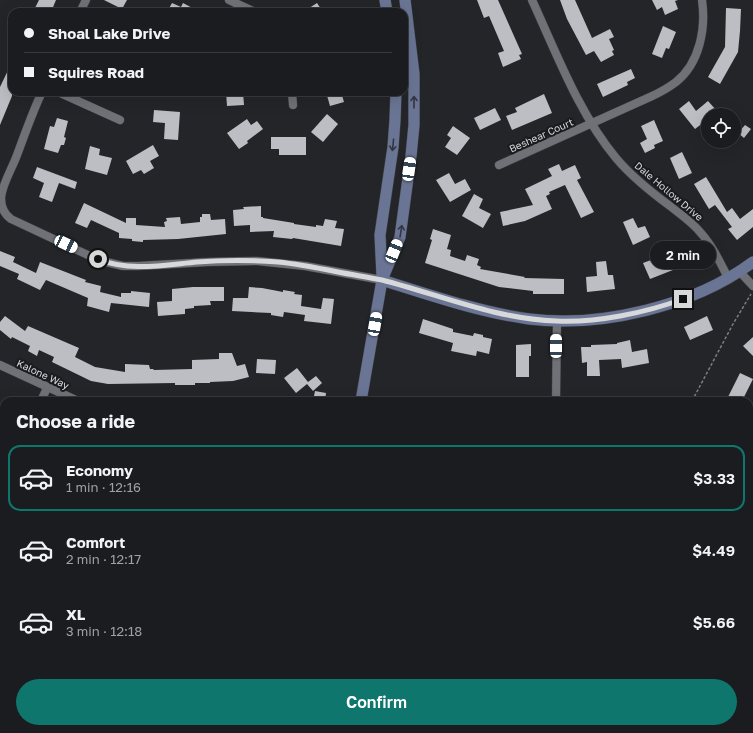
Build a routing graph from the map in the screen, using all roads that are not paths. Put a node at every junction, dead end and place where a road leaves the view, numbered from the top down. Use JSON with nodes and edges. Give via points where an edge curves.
{"nodes":[{"id":1,"x":229,"y":0,"type":"edge"},
{"id":2,"x":532,"y":0,"type":"edge"},
{"id":3,"x":702,"y":0,"type":"edge"},
{"id":4,"x":246,"y":8,"type":"edge"},
{"id":5,"x":408,"y":19,"type":"edge"},
{"id":6,"x":40,"y":96,"type":"edge"},
{"id":7,"x":67,"y":96,"type":"edge"},
{"id":8,"x":292,"y":96,"type":"edge"},
{"id":9,"x":396,"y":96,"type":"edge"},
{"id":10,"x":293,"y":105,"type":"dead end"},
{"id":11,"x":120,"y":120,"type":"dead end"},
{"id":12,"x":591,"y":123,"type":"junction"},
{"id":13,"x":499,"y":165,"type":"dead end"},
{"id":14,"x":753,"y":262,"type":"edge"},
{"id":15,"x":740,"y":272,"type":"junction"},
{"id":16,"x":728,"y":278,"type":"junction"},
{"id":17,"x":382,"y":280,"type":"junction"},
{"id":18,"x":753,"y":286,"type":"edge"},
{"id":19,"x":557,"y":321,"type":"junction"},
{"id":20,"x":0,"y":365,"type":"edge"},
{"id":21,"x":47,"y":388,"type":"junction"},
{"id":22,"x":43,"y":397,"type":"edge"},
{"id":23,"x":68,"y":397,"type":"edge"},
{"id":24,"x":362,"y":397,"type":"edge"},
{"id":25,"x":556,"y":397,"type":"edge"}],
"edges":[{"from":1,"to":4,"type":"street"},
{"from":2,"to":12,"type":"street","name":"Dale Hollow Drive"},
{"from":3,"to":12,"type":"street","via":[[704,26],[700,43],[694,58],[677,81],[665,90]]},
{"from":17,"to":5,"type":"street","one_way":true,"via":[[400,237],[414,125],[413,66]]},
{"from":6,"to":17,"type":"street","via":[[2,192],[4,212],[11,219],[90,256],[123,266],[257,261],[305,266]]},
{"from":7,"to":11,"type":"street"},
{"from":8,"to":10,"type":"street"},
{"from":9,"to":17,"type":"street","one_way":true,"via":[[393,147],[380,235]]},
{"from":12,"to":13,"type":"street","name":"Beshear Court"},
{"from":12,"to":16,"type":"street","name":"Dale Hollow Drive","via":[[624,167],[700,231]]},
{"from":14,"to":15,"type":"street"},
{"from":15,"to":16,"type":"street"},
{"from":15,"to":18,"type":"street"},
{"from":16,"to":19,"type":"street","via":[[692,295],[652,309],[587,320]]},
{"from":17,"to":19,"type":"street","via":[[497,313]]},
{"from":17,"to":24,"type":"street"},
{"from":19,"to":25,"type":"street"},
{"from":20,"to":21,"type":"street","name":"Kalone Way"},
{"from":21,"to":22,"type":"street"},
{"from":21,"to":23,"type":"street","name":"Kalone Way"}]}
